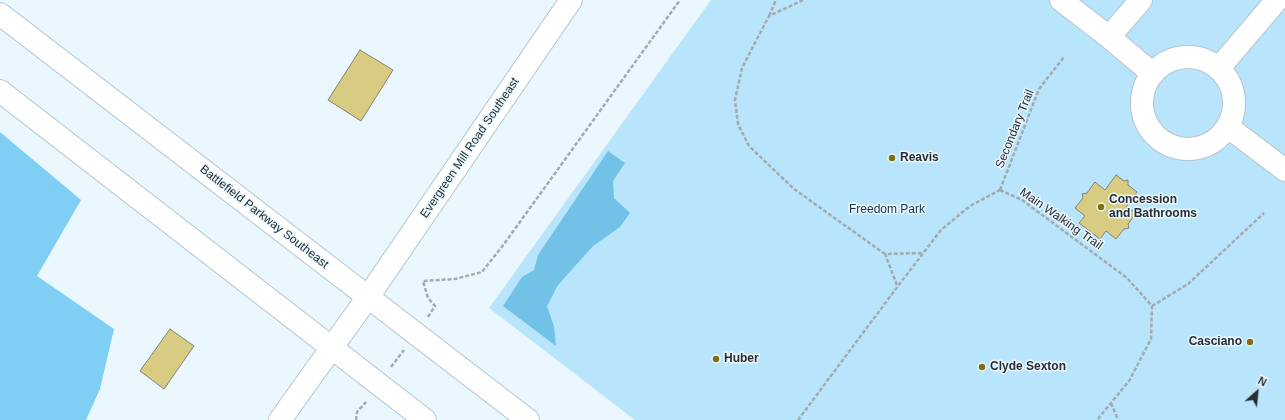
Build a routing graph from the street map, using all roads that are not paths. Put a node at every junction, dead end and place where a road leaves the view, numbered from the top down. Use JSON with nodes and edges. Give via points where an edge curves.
{"nodes":[{"id":1,"x":572,"y":0,"type":"edge"},
{"id":2,"x":1060,"y":0,"type":"edge"},
{"id":3,"x":1141,"y":0,"type":"edge"},
{"id":4,"x":1279,"y":3,"type":"edge"},
{"id":5,"x":0,"y":14,"type":"edge"},
{"id":6,"x":1109,"y":37,"type":"junction"},
{"id":7,"x":1219,"y":68,"type":"junction"},
{"id":8,"x":1153,"y":74,"type":"junction"},
{"id":9,"x":0,"y":91,"type":"edge"},
{"id":10,"x":1228,"y":127,"type":"junction"},
{"id":11,"x":1285,"y":170,"type":"edge"},
{"id":12,"x":368,"y":297,"type":"junction"},
{"id":13,"x":332,"y":347,"type":"junction"},
{"id":14,"x":280,"y":420,"type":"edge"},
{"id":15,"x":425,"y":420,"type":"edge"},
{"id":16,"x":528,"y":420,"type":"edge"}],
"edges":[{"from":1,"to":12,"type":"main road","name":"Evergreen Mill Road Southeast"},
{"from":2,"to":6,"type":"main road"},
{"from":3,"to":6,"type":"main road"},
{"from":4,"to":7,"type":"main road"},
{"from":5,"to":12,"type":"main road","name":"Battlefield Parkway Southeast"},
{"from":6,"to":8,"type":"main road"},
{"from":7,"to":8,"type":"main road","via":[[1196,57],[1176,58],[1157,68]]},
{"from":7,"to":10,"type":"main road","via":[[1233,89],[1235,105]]},
{"from":8,"to":10,"type":"main road","via":[[1146,84],[1142,104],[1145,119],[1156,136],[1169,145],[1191,150],[1214,142]]},
{"from":9,"to":13,"type":"main road"},
{"from":10,"to":11,"type":"main road"},
{"from":12,"to":13,"type":"main road","name":"Evergreen Mill Road Southeast"},
{"from":12,"to":16,"type":"main road","name":"Battlefield Parkway Southeast"},
{"from":13,"to":14,"type":"main road","name":"Evergreen Mill Road Southeast"},
{"from":13,"to":15,"type":"main road"}]}
